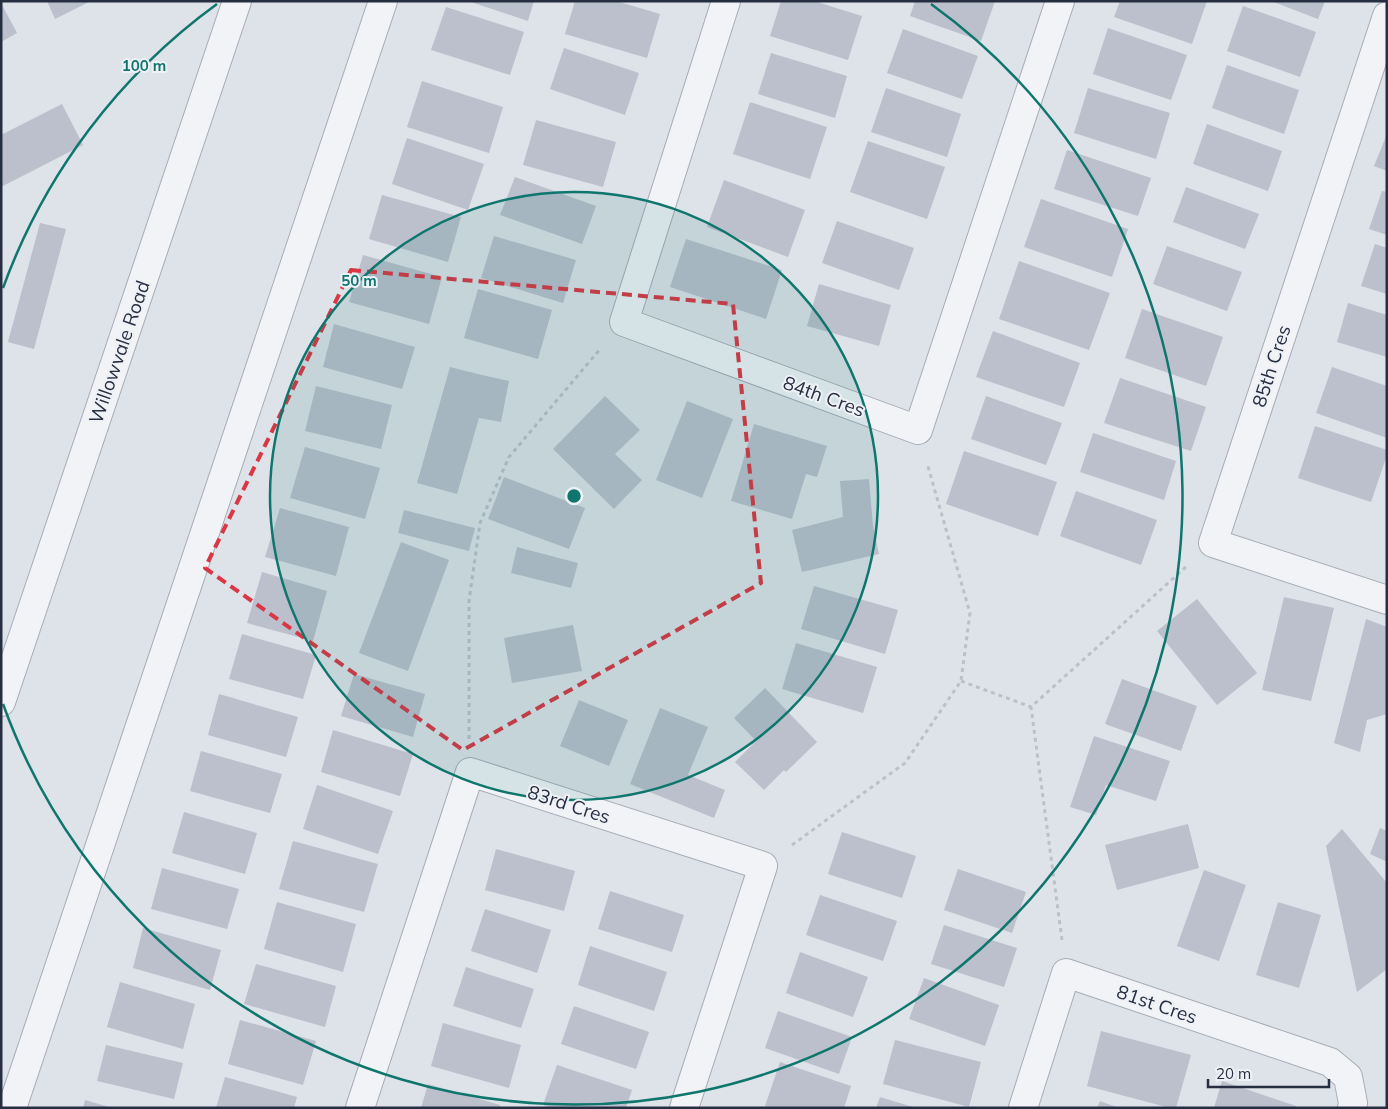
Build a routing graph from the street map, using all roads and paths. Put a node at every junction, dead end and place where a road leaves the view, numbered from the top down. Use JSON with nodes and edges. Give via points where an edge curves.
{"nodes":[{"id":1,"x":237,"y":1,"type":"edge"},
{"id":2,"x":383,"y":1,"type":"edge"},
{"id":3,"x":726,"y":1,"type":"edge"},
{"id":4,"x":1060,"y":1,"type":"edge"},
{"id":5,"x":1387,"y":16,"type":"edge"},
{"id":6,"x":624,"y":322,"type":"junction"},
{"id":7,"x":918,"y":430,"type":"junction"},
{"id":8,"x":1213,"y":543,"type":"junction"},
{"id":9,"x":1387,"y":600,"type":"edge"},
{"id":10,"x":961,"y":681,"type":"junction"},
{"id":11,"x":1,"y":702,"type":"edge"},
{"id":12,"x":1031,"y":707,"type":"junction"},
{"id":13,"x":470,"y":772,"type":"junction"},
{"id":14,"x":763,"y":866,"type":"junction"},
{"id":15,"x":1066,"y":973,"type":"junction"},
{"id":16,"x":12,"y":1108,"type":"edge"},
{"id":17,"x":360,"y":1108,"type":"edge"},
{"id":18,"x":684,"y":1108,"type":"edge"},
{"id":19,"x":1023,"y":1108,"type":"edge"},
{"id":20,"x":1352,"y":1108,"type":"edge"}],
"edges":[{"from":1,"to":11,"type":"street","name":"Willowvale Road"},
{"from":2,"to":16,"type":"street"},
{"from":3,"to":6,"type":"street"},
{"from":4,"to":7,"type":"street"},
{"from":5,"to":8,"type":"street","name":"85th Cres"},
{"from":6,"to":7,"type":"street","name":"84th Cres"},
{"from":6,"to":13,"type":"path","via":[[509,457],[480,523],[469,601]]},
{"from":7,"to":10,"type":"path","via":[[970,613]]},
{"from":8,"to":9,"type":"street"},
{"from":8,"to":12,"type":"path"},
{"from":10,"to":12,"type":"path"},
{"from":10,"to":14,"type":"path","via":[[904,762]]},
{"from":12,"to":15,"type":"path"},
{"from":13,"to":14,"type":"street","name":"83rd Cres"},
{"from":13,"to":17,"type":"street"},
{"from":14,"to":18,"type":"street"},
{"from":15,"to":19,"type":"street"},
{"from":15,"to":20,"type":"street","name":"81st Cres","via":[[1330,1062],[1348,1077]]}]}
